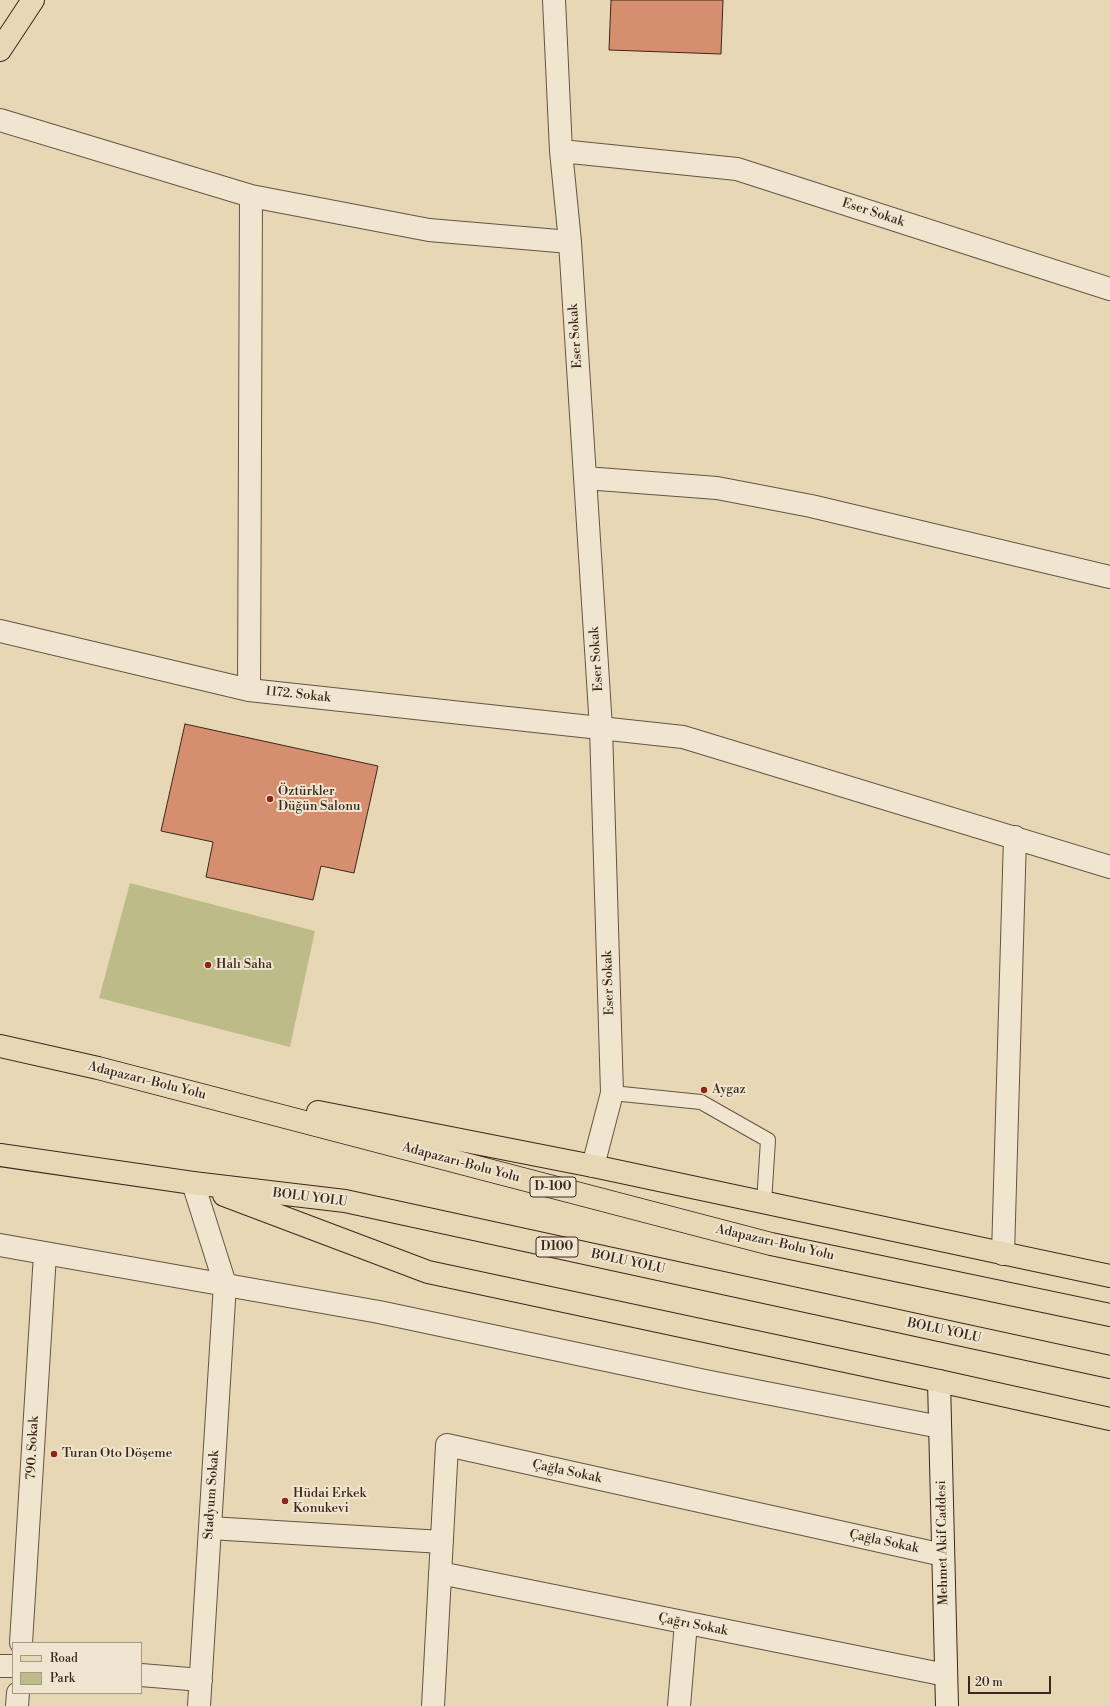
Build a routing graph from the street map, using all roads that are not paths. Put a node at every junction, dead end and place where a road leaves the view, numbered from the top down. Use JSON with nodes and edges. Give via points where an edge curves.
{"nodes":[{"id":1,"x":33,"y":0,"type":"edge"},
{"id":2,"x":554,"y":0,"type":"edge"},
{"id":3,"x":0,"y":50,"type":"edge"},
{"id":4,"x":0,"y":120,"type":"edge"},
{"id":5,"x":561,"y":151,"type":"junction"},
{"id":6,"x":251,"y":196,"type":"junction"},
{"id":7,"x":570,"y":242,"type":"junction"},
{"id":8,"x":1110,"y":289,"type":"edge"},
{"id":9,"x":585,"y":478,"type":"junction"},
{"id":10,"x":1110,"y":577,"type":"edge"},
{"id":11,"x":0,"y":631,"type":"edge"},
{"id":12,"x":249,"y":690,"type":"junction"},
{"id":13,"x":601,"y":728,"type":"junction"},
{"id":14,"x":1015,"y":837,"type":"junction"},
{"id":15,"x":1110,"y":867,"type":"edge"},
{"id":16,"x":0,"y":1046,"type":"edge"},
{"id":17,"x":98,"y":1068,"type":"junction"},
{"id":18,"x":612,"y":1093,"type":"junction"},
{"id":19,"x":0,"y":1155,"type":"edge"},
{"id":20,"x":593,"y":1166,"type":"junction"},
{"id":21,"x":193,"y":1183,"type":"junction"},
{"id":22,"x":764,"y":1203,"type":"junction"},
{"id":23,"x":0,"y":1245,"type":"edge"},
{"id":24,"x":45,"y":1254,"type":"junction"},
{"id":25,"x":1003,"y":1254,"type":"junction"},
{"id":26,"x":1110,"y":1276,"type":"edge"},
{"id":27,"x":226,"y":1284,"type":"junction"},
{"id":28,"x":1110,"y":1315,"type":"edge"},
{"id":29,"x":1110,"y":1367,"type":"edge"},
{"id":30,"x":939,"y":1381,"type":"junction"},
{"id":31,"x":1110,"y":1422,"type":"edge"},
{"id":32,"x":940,"y":1427,"type":"junction"},
{"id":33,"x":210,"y":1528,"type":"junction"},
{"id":34,"x":442,"y":1542,"type":"junction"},
{"id":35,"x":943,"y":1555,"type":"junction"},
{"id":36,"x":440,"y":1572,"type":"junction"},
{"id":37,"x":686,"y":1623,"type":"junction"},
{"id":38,"x":21,"y":1642,"type":"edge"},
{"id":39,"x":0,"y":1666,"type":"edge"},
{"id":40,"x":12,"y":1666,"type":"edge"},
{"id":41,"x":142,"y":1675,"type":"edge"},
{"id":42,"x":946,"y":1675,"type":"junction"},
{"id":43,"x":201,"y":1680,"type":"junction"},
{"id":44,"x":18,"y":1694,"type":"edge"},
{"id":45,"x":17,"y":1706,"type":"edge"},
{"id":46,"x":199,"y":1706,"type":"edge"},
{"id":47,"x":433,"y":1706,"type":"edge"},
{"id":48,"x":679,"y":1706,"type":"edge"},
{"id":49,"x":947,"y":1706,"type":"edge"}],
"edges":[{"from":1,"to":3,"type":"main road"},
{"from":2,"to":5,"type":"street","name":"Eser Sokak"},
{"from":4,"to":6,"type":"street"},
{"from":5,"to":7,"type":"street","name":"Eser Sokak"},
{"from":5,"to":8,"type":"street","name":"Eser Sokak","via":[[736,169]]},
{"from":6,"to":7,"type":"street","via":[[429,230]]},
{"from":6,"to":12,"type":"street"},
{"from":7,"to":9,"type":"street","name":"Eser Sokak"},
{"from":9,"to":10,"type":"street","via":[[717,488],[811,506]]},
{"from":9,"to":13,"type":"street","name":"Eser Sokak"},
{"from":11,"to":12,"type":"street","name":"1172. Sokak"},
{"from":12,"to":13,"type":"street","name":"1172. Sokak"},
{"from":13,"to":14,"type":"street","name":"1172. Sokak","via":[[683,737]]},
{"from":13,"to":18,"type":"street","name":"Eser Sokak"},
{"from":14,"to":15,"type":"street","name":"1172. Sokak"},
{"from":14,"to":25,"type":"street"},
{"from":16,"to":17,"type":"main road","name":"Adapazarı-Bolu Yolu","number":"D-100"},
{"from":17,"to":20,"type":"main road"},
{"from":17,"to":28,"type":"main road","name":"Adapazarı-Bolu Yolu","number":"D-100","via":[[771,1244]]},
{"from":18,"to":20,"type":"street","name":"Eser Sokak"},
{"from":18,"to":22,"type":"lane","via":[[701,1102],[768,1140]]},
{"from":19,"to":21,"type":"main road","name":"BOLU YOLU","number":"D100"},
{"from":20,"to":22,"type":"main road"},
{"from":21,"to":27,"type":"street"},
{"from":21,"to":29,"type":"main road","name":"BOLU YOLU","number":"D100","via":[[345,1201]]},
{"from":21,"to":30,"type":"main road","via":[[428,1272]]},
{"from":22,"to":25,"type":"main road"},
{"from":23,"to":24,"type":"street"},
{"from":24,"to":27,"type":"street"},
{"from":24,"to":38,"type":"street","name":"790. Sokak"},
{"from":25,"to":26,"type":"main road"},
{"from":27,"to":32,"type":"street","via":[[379,1312],[705,1381]]},
{"from":27,"to":33,"type":"street","name":"Stadyum Sokak"},
{"from":30,"to":31,"type":"main road"},
{"from":30,"to":32,"type":"street","name":"Mehmet Akif Caddesi"},
{"from":32,"to":35,"type":"street","name":"Mehmet Akif Caddesi"},
{"from":33,"to":34,"type":"street"},
{"from":33,"to":43,"type":"street","name":"Stadyum Sokak"},
{"from":34,"to":35,"type":"street","name":"Çağla Sokak","via":[[446,1445]]},
{"from":34,"to":36,"type":"street","name":"Çağla Sokak"},
{"from":35,"to":42,"type":"street","name":"Mehmet Akif Caddesi"},
{"from":36,"to":37,"type":"street","name":"Çağrı Sokak"},
{"from":36,"to":47,"type":"street","name":"Çağla Sokak"},
{"from":37,"to":42,"type":"street","name":"Çağrı Sokak"},
{"from":37,"to":48,"type":"street"},
{"from":39,"to":40,"type":"street"},
{"from":41,"to":43,"type":"street"},
{"from":42,"to":49,"type":"street","name":"Mehmet Akif Caddesi"},
{"from":43,"to":46,"type":"street","name":"Stadyum Sokak"},
{"from":44,"to":45,"type":"street"}]}
